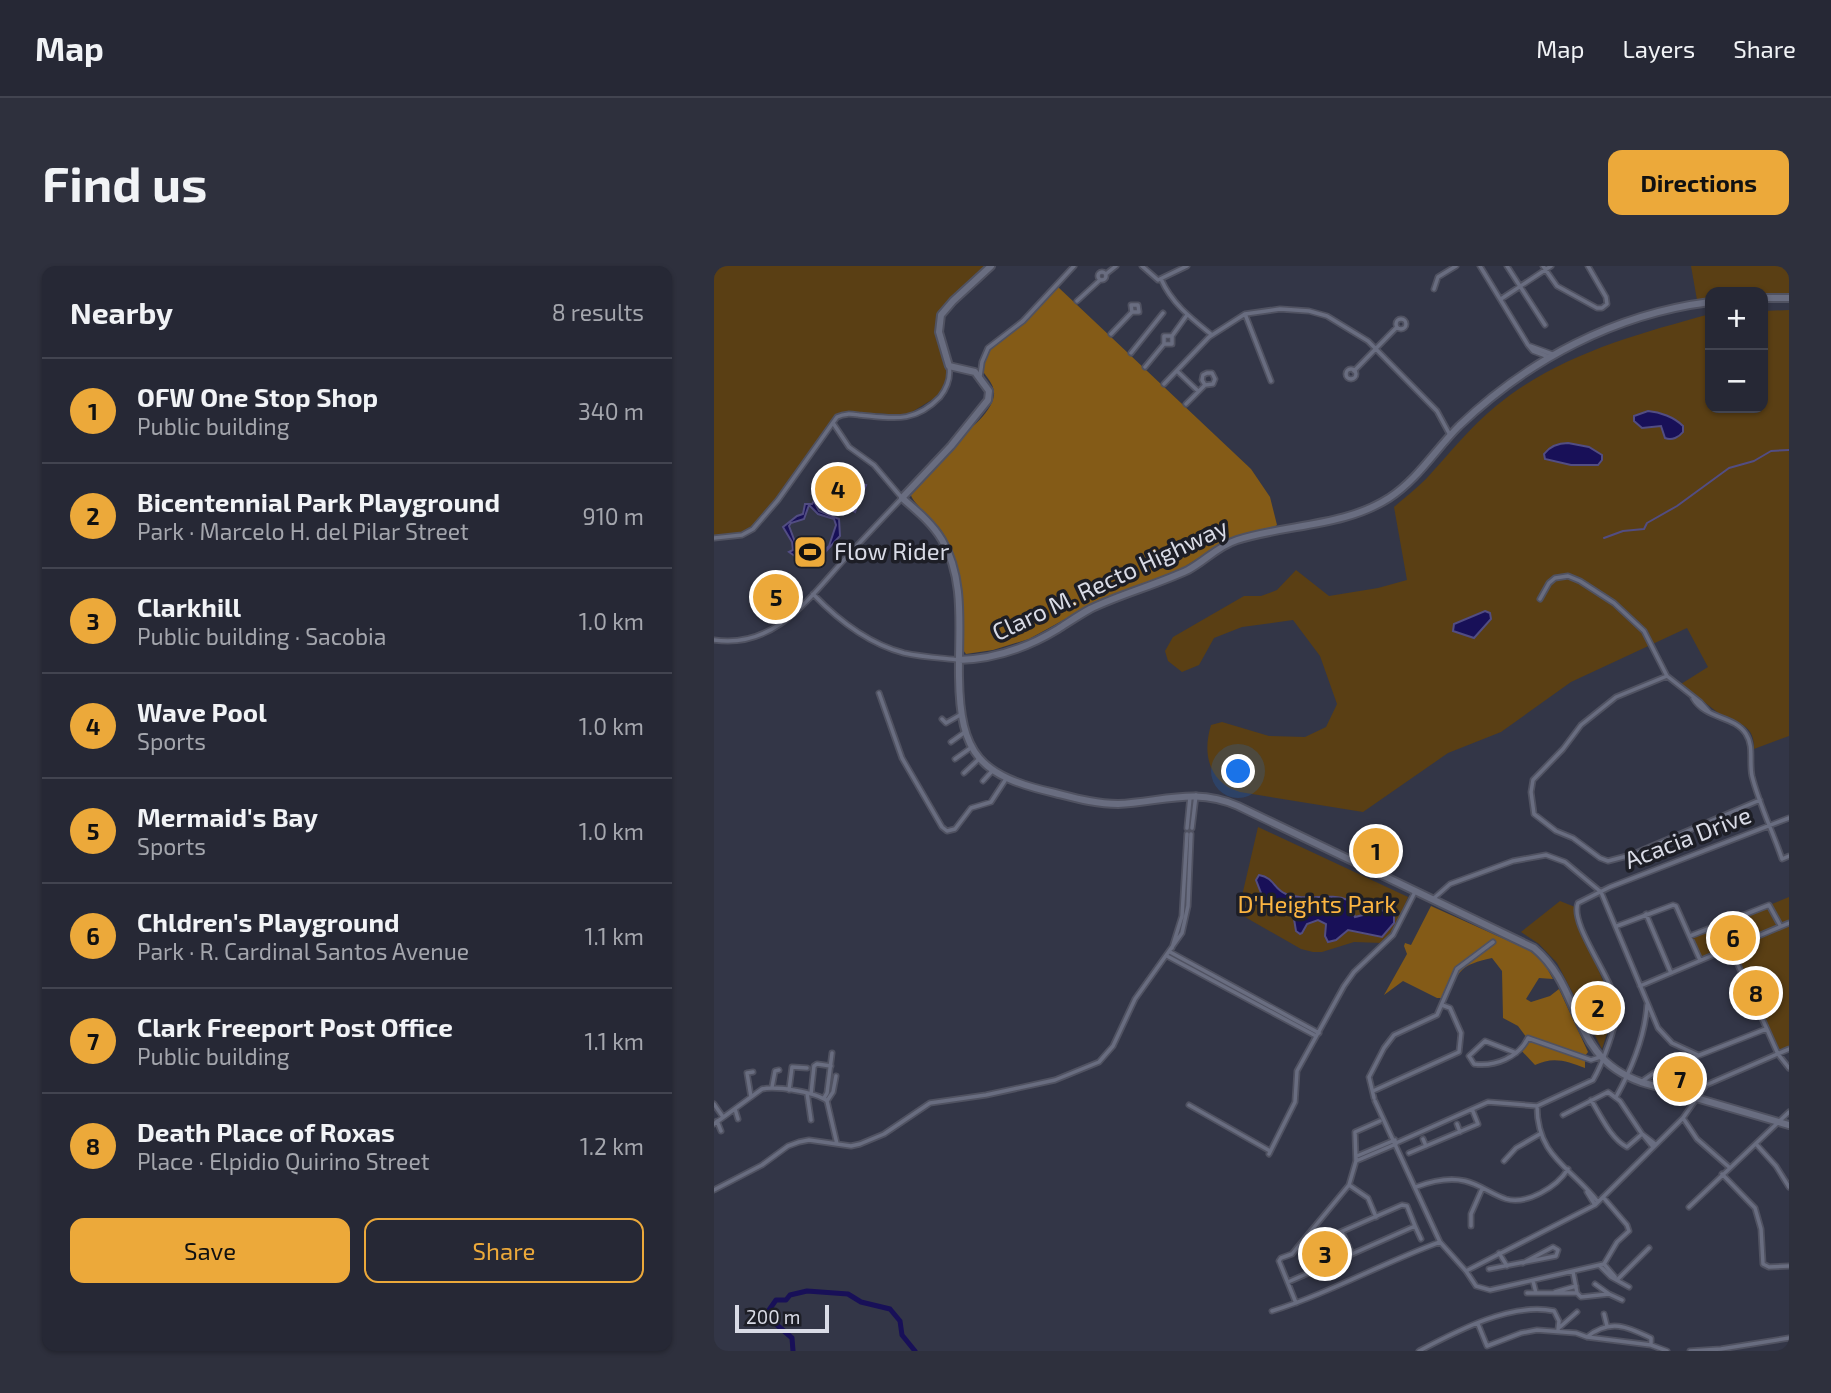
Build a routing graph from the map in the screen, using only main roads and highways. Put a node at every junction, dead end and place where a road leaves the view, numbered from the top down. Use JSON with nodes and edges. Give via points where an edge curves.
{"nodes":[{"id":1,"x":991,"y":266,"type":"edge"},
{"id":2,"x":1768,"y":298,"type":"edge"},
{"id":3,"x":1789,"y":298,"type":"edge"},
{"id":4,"x":1705,"y":303,"type":"edge"},
{"id":5,"x":959,"y":660,"type":"junction"},
{"id":6,"x":1789,"y":1125,"type":"edge"}],
"edges":[{"from":1,"to":5,"type":"main road","via":[[941,315],[939,332],[949,366],[971,370],[989,391],[988,400],[902,498],[934,529],[954,568]]},
{"from":2,"to":3,"type":"main road"},
{"from":4,"to":5,"type":"main road","name":"Claro M. Recto Highway","via":[[1629,320],[1552,356],[1503,387],[1450,435],[1412,481],[1375,506],[1227,544],[1190,568],[1092,608],[1023,647]]},
{"from":5,"to":6,"type":"main road","via":[[960,715],[965,732],[980,758],[1006,779],[1108,804],[1193,795],[1238,806],[1534,948],[1553,967],[1587,1040],[1601,1058],[1628,1077]]}]}
